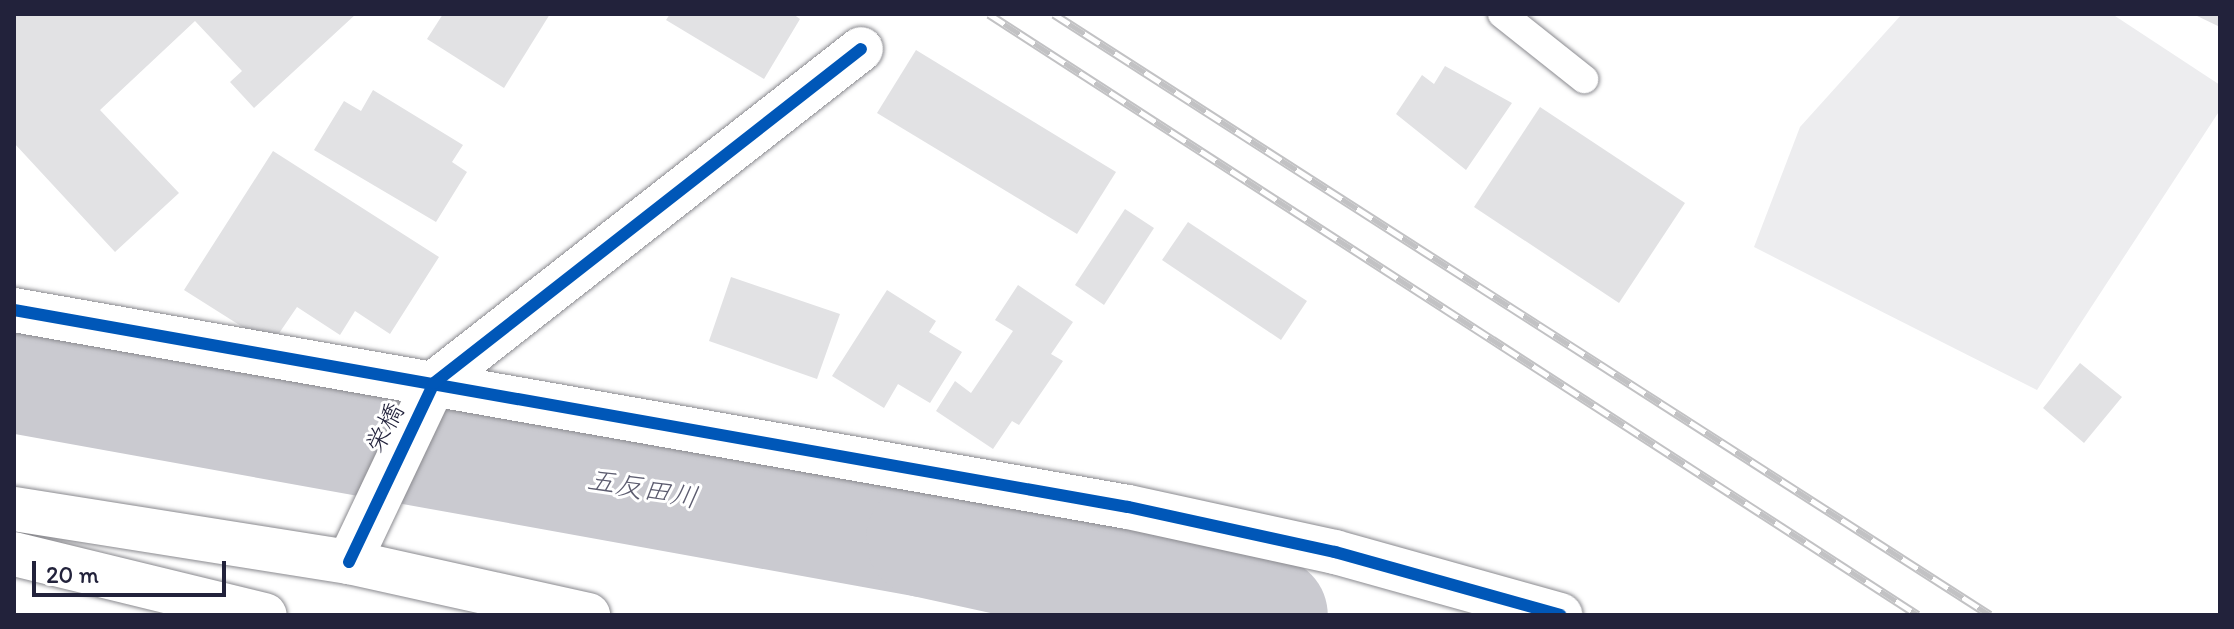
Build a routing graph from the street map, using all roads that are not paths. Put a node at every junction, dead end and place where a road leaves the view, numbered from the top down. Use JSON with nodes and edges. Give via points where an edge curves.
{"nodes":[{"id":1,"x":1502,"y":14,"type":"edge"},
{"id":2,"x":861,"y":49,"type":"dead end"},
{"id":3,"x":1584,"y":79,"type":"dead end"},
{"id":4,"x":14,"y":310,"type":"edge"},
{"id":5,"x":429,"y":393,"type":"junction"},
{"id":6,"x":14,"y":509,"type":"edge"},
{"id":7,"x":14,"y":554,"type":"edge"},
{"id":8,"x":349,"y":562,"type":"junction"},
{"id":9,"x":265,"y":615,"type":"edge"},
{"id":10,"x":588,"y":615,"type":"edge"},
{"id":11,"x":1560,"y":615,"type":"edge"}],
"edges":[{"from":1,"to":3,"type":"lane"},
{"from":2,"to":5,"type":"street"},
{"from":4,"to":5,"type":"street"},
{"from":5,"to":8,"type":"street","name":"栄橋","via":[[386,474]]},
{"from":5,"to":11,"type":"street","via":[[1128,507],[1335,552]]},
{"from":6,"to":8,"type":"street"},
{"from":7,"to":9,"type":"street"},
{"from":8,"to":10,"type":"street"}]}
